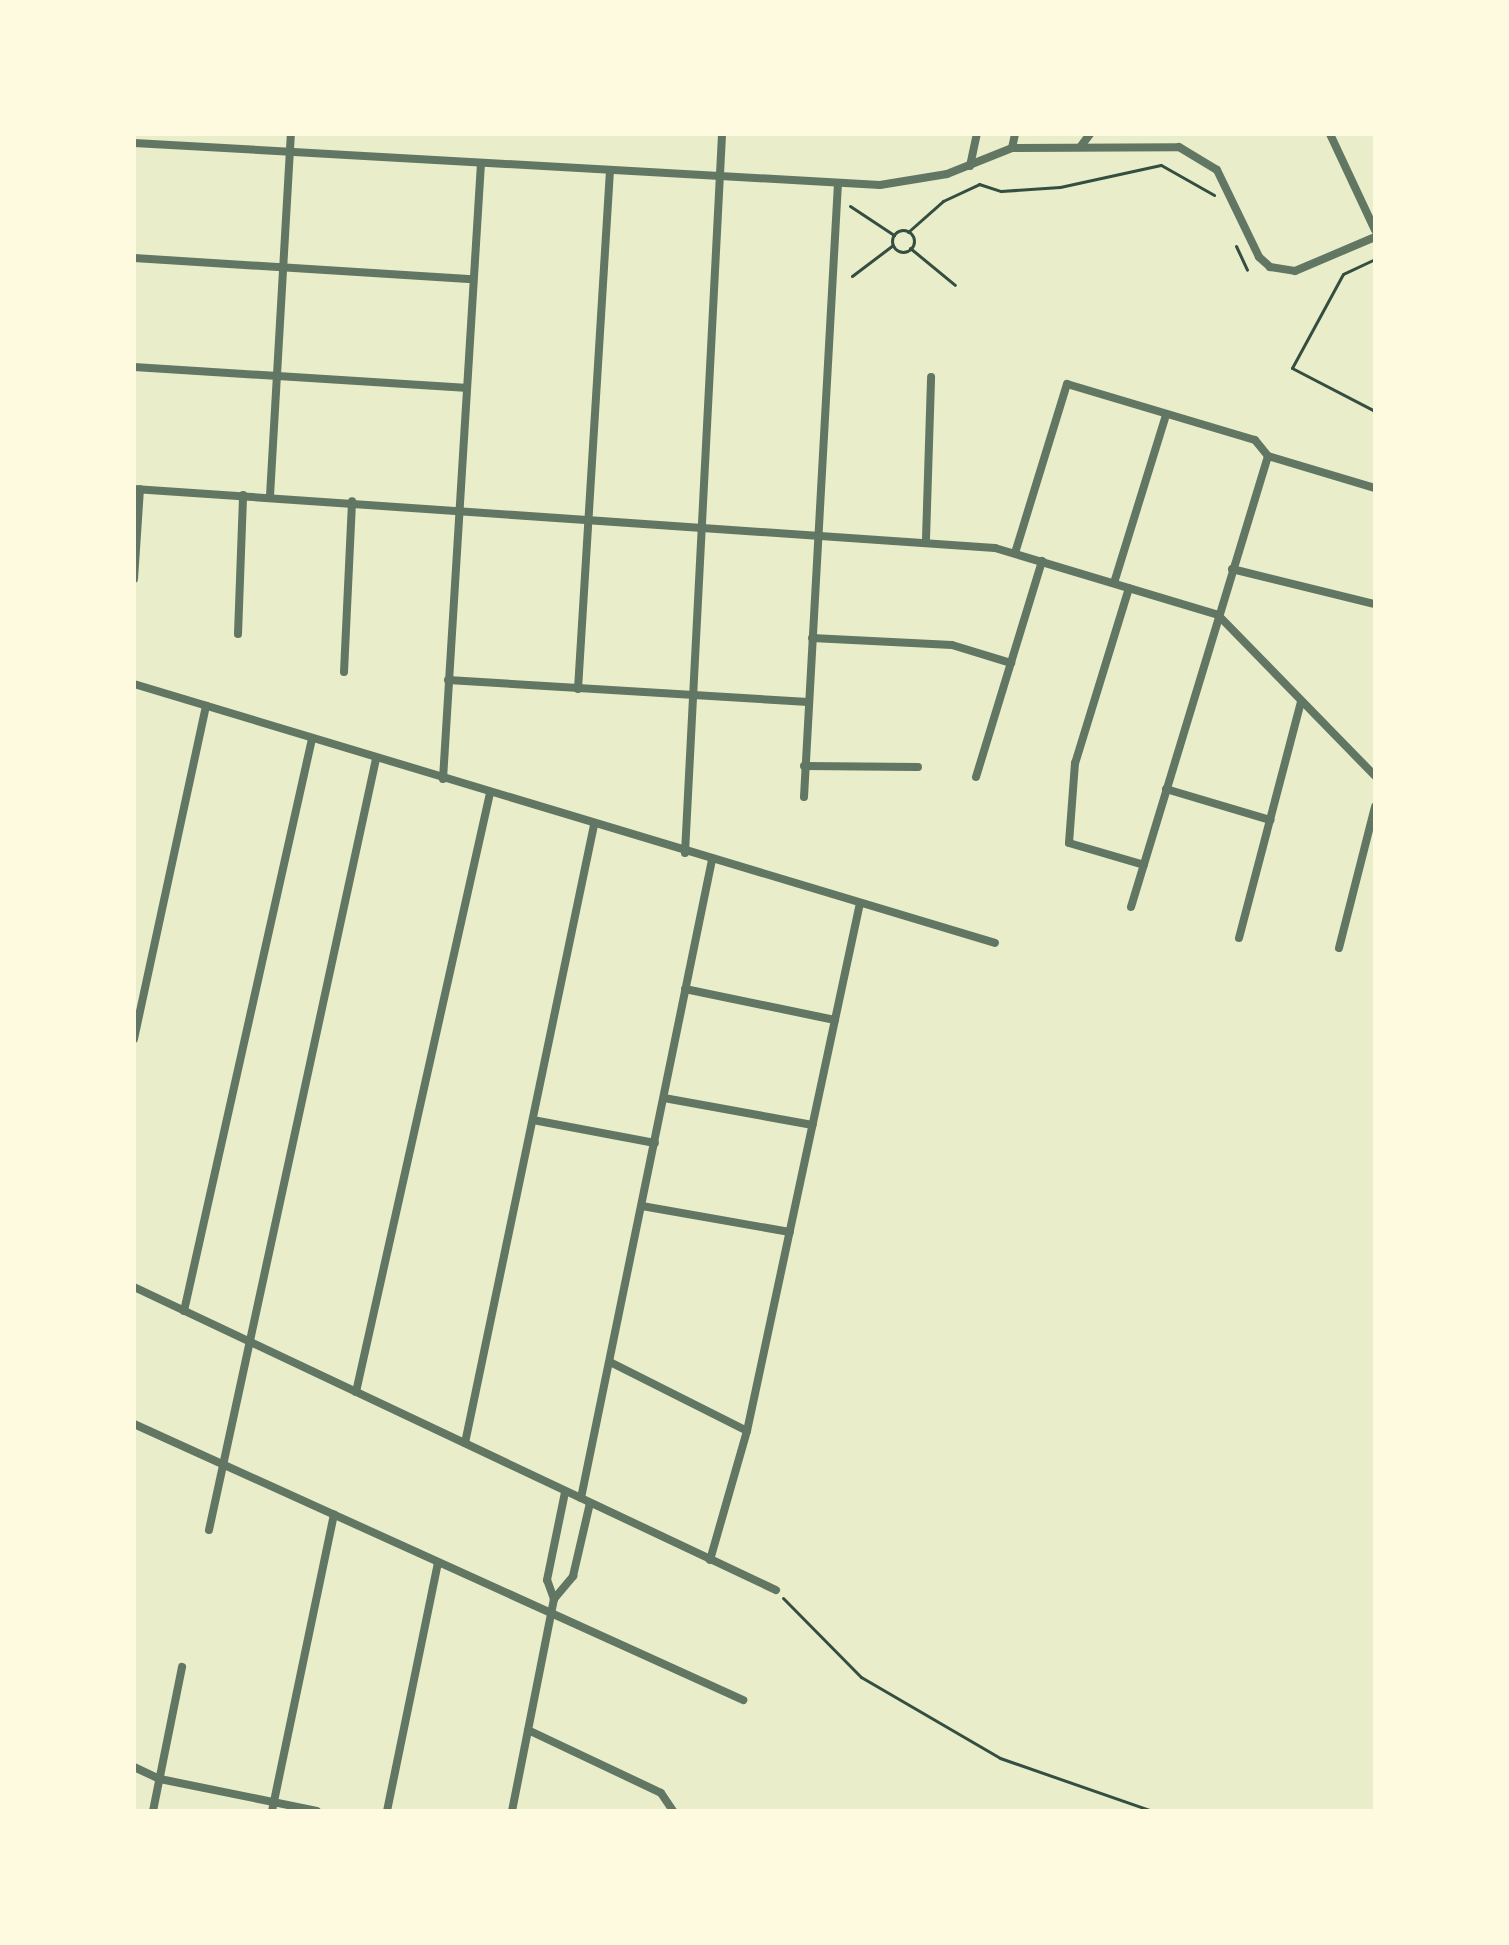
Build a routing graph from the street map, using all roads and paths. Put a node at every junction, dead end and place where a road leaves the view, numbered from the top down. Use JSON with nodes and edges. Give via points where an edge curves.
{"nodes":[{"id":1,"x":178,"y":134,"type":"edge"},
{"id":2,"x":291,"y":134,"type":"edge"},
{"id":3,"x":722,"y":134,"type":"edge"},
{"id":4,"x":977,"y":134,"type":"edge"},
{"id":5,"x":1015,"y":134,"type":"edge"},
{"id":6,"x":1090,"y":134,"type":"edge"},
{"id":7,"x":1330,"y":134,"type":"edge"},
{"id":8,"x":134,"y":143,"type":"edge"},
{"id":9,"x":177,"y":145,"type":"junction"},
{"id":10,"x":1081,"y":146,"type":"junction"},
{"id":11,"x":1012,"y":148,"type":"junction"},
{"id":12,"x":290,"y":152,"type":"junction"},
{"id":13,"x":481,"y":163,"type":"junction"},
{"id":14,"x":970,"y":166,"type":"junction"},
{"id":15,"x":610,"y":170,"type":"junction"},
{"id":16,"x":720,"y":177,"type":"junction"},
{"id":17,"x":838,"y":184,"type":"junction"},
{"id":18,"x":839,"y":198,"type":"junction"},
{"id":19,"x":1219,"y":207,"type":"dead end"},
{"id":20,"x":1375,"y":230,"type":"edge"},
{"id":21,"x":908,"y":232,"type":"junction"},
{"id":22,"x":1230,"y":232,"type":"dead end"},
{"id":23,"x":894,"y":235,"type":"junction"},
{"id":24,"x":1375,"y":237,"type":"edge"},
{"id":25,"x":893,"y":245,"type":"junction"},
{"id":26,"x":910,"y":248,"type":"junction"},
{"id":27,"x":134,"y":258,"type":"edge"},
{"id":28,"x":1375,"y":259,"type":"edge"},
{"id":29,"x":282,"y":266,"type":"junction"},
{"id":30,"x":1247,"y":270,"type":"dead end"},
{"id":31,"x":852,"y":276,"type":"dead end"},
{"id":32,"x":472,"y":279,"type":"junction"},
{"id":33,"x":955,"y":285,"type":"dead end"},
{"id":34,"x":134,"y":367,"type":"edge"},
{"id":35,"x":276,"y":376,"type":"junction"},
{"id":36,"x":931,"y":377,"type":"dead end"},
{"id":37,"x":464,"y":388,"type":"junction"},
{"id":38,"x":1375,"y":411,"type":"edge"},
{"id":39,"x":1166,"y":415,"type":"junction"},
{"id":40,"x":1268,"y":456,"type":"junction"},
{"id":41,"x":1375,"y":488,"type":"edge"},
{"id":42,"x":137,"y":489,"type":"edge"},
{"id":43,"x":243,"y":495,"type":"junction"},
{"id":44,"x":270,"y":496,"type":"junction"},
{"id":45,"x":352,"y":501,"type":"junction"},
{"id":46,"x":458,"y":507,"type":"junction"},
{"id":47,"x":589,"y":517,"type":"junction"},
{"id":48,"x":702,"y":524,"type":"junction"},
{"id":49,"x":818,"y":534,"type":"junction"},
{"id":50,"x":926,"y":539,"type":"junction"},
{"id":51,"x":1015,"y":553,"type":"junction"},
{"id":52,"x":1042,"y":561,"type":"junction"},
{"id":53,"x":1232,"y":569,"type":"junction"},
{"id":54,"x":134,"y":579,"type":"edge"},
{"id":55,"x":1114,"y":583,"type":"junction"},
{"id":56,"x":1129,"y":588,"type":"junction"},
{"id":57,"x":1375,"y":604,"type":"edge"},
{"id":58,"x":1218,"y":615,"type":"junction"},
{"id":59,"x":238,"y":634,"type":"dead end"},
{"id":60,"x":812,"y":638,"type":"junction"},
{"id":61,"x":1011,"y":663,"type":"junction"},
{"id":62,"x":344,"y":672,"type":"dead end"},
{"id":63,"x":448,"y":680,"type":"junction"},
{"id":64,"x":134,"y":684,"type":"edge"},
{"id":65,"x":578,"y":689,"type":"junction"},
{"id":66,"x":693,"y":697,"type":"junction"},
{"id":67,"x":808,"y":702,"type":"junction"},
{"id":68,"x":1301,"y":702,"type":"junction"},
{"id":69,"x":206,"y":706,"type":"junction"},
{"id":70,"x":312,"y":739,"type":"junction"},
{"id":71,"x":376,"y":759,"type":"junction"},
{"id":72,"x":804,"y":766,"type":"junction"},
{"id":73,"x":918,"y":767,"type":"dead end"},
{"id":74,"x":1375,"y":776,"type":"edge"},
{"id":75,"x":976,"y":777,"type":"dead end"},
{"id":76,"x":443,"y":779,"type":"junction"},
{"id":77,"x":1166,"y":789,"type":"junction"},
{"id":78,"x":490,"y":793,"type":"junction"},
{"id":79,"x":804,"y":797,"type":"dead end"},
{"id":80,"x":1375,"y":807,"type":"edge"},
{"id":81,"x":1270,"y":820,"type":"junction"},
{"id":82,"x":594,"y":825,"type":"junction"},
{"id":83,"x":685,"y":853,"type":"junction"},
{"id":84,"x":712,"y":860,"type":"junction"},
{"id":85,"x":1144,"y":865,"type":"junction"},
{"id":86,"x":860,"y":903,"type":"junction"},
{"id":87,"x":1131,"y":907,"type":"dead end"},
{"id":88,"x":1239,"y":938,"type":"dead end"},
{"id":89,"x":995,"y":943,"type":"dead end"},
{"id":90,"x":1339,"y":948,"type":"dead end"},
{"id":91,"x":685,"y":989,"type":"junction"},
{"id":92,"x":835,"y":1020,"type":"junction"},
{"id":93,"x":134,"y":1039,"type":"edge"},
{"id":94,"x":664,"y":1098,"type":"junction"},
{"id":95,"x":533,"y":1120,"type":"junction"},
{"id":96,"x":813,"y":1125,"type":"junction"},
{"id":97,"x":655,"y":1143,"type":"junction"},
{"id":98,"x":642,"y":1206,"type":"junction"},
{"id":99,"x":790,"y":1232,"type":"junction"},
{"id":100,"x":134,"y":1287,"type":"edge"},
{"id":101,"x":184,"y":1311,"type":"junction"},
{"id":102,"x":248,"y":1341,"type":"junction"},
{"id":103,"x":610,"y":1362,"type":"junction"},
{"id":104,"x":356,"y":1392,"type":"junction"},
{"id":105,"x":134,"y":1424,"type":"edge"},
{"id":106,"x":747,"y":1431,"type":"junction"},
{"id":107,"x":465,"y":1443,"type":"junction"},
{"id":108,"x":223,"y":1464,"type":"junction"},
{"id":109,"x":565,"y":1492,"type":"junction"},
{"id":110,"x":581,"y":1498,"type":"junction"},
{"id":111,"x":590,"y":1503,"type":"junction"},
{"id":112,"x":334,"y":1514,"type":"junction"},
{"id":113,"x":209,"y":1530,"type":"dead end"},
{"id":114,"x":710,"y":1560,"type":"junction"},
{"id":115,"x":438,"y":1562,"type":"junction"},
{"id":116,"x":776,"y":1590,"type":"joint"},
{"id":117,"x":554,"y":1599,"type":"junction"},
{"id":118,"x":552,"y":1612,"type":"junction"},
{"id":119,"x":182,"y":1667,"type":"dead end"},
{"id":120,"x":743,"y":1700,"type":"dead end"},
{"id":121,"x":528,"y":1730,"type":"junction"},
{"id":122,"x":134,"y":1767,"type":"edge"},
{"id":123,"x":160,"y":1779,"type":"junction"},
{"id":124,"x":273,"y":1807,"type":"edge"},
{"id":125,"x":153,"y":1811,"type":"edge"},
{"id":126,"x":317,"y":1811,"type":"edge"},
{"id":127,"x":387,"y":1811,"type":"edge"},
{"id":128,"x":512,"y":1811,"type":"edge"},
{"id":129,"x":673,"y":1811,"type":"edge"},
{"id":130,"x":1152,"y":1811,"type":"edge"}],
"edges":[{"from":1,"to":9,"type":"street"},
{"from":2,"to":12,"type":"street"},
{"from":3,"to":16,"type":"street"},
{"from":4,"to":14,"type":"street"},
{"from":5,"to":11,"type":"street"},
{"from":6,"to":10,"type":"street"},
{"from":7,"to":20,"type":"street"},
{"from":8,"to":9,"type":"street"},
{"from":9,"to":12,"type":"street"},
{"from":10,"to":11,"type":"street"},
{"from":10,"to":24,"type":"street","via":[[1179,147],[1202,156],[1222,179],[1264,263],[1287,272]]},
{"from":11,"to":14,"type":"street"},
{"from":12,"to":13,"type":"street"},
{"from":12,"to":29,"type":"street"},
{"from":13,"to":15,"type":"street"},
{"from":13,"to":32,"type":"street"},
{"from":14,"to":17,"type":"street","via":[[901,183]]},
{"from":15,"to":16,"type":"street"},
{"from":15,"to":47,"type":"street"},
{"from":16,"to":17,"type":"street"},
{"from":16,"to":48,"type":"street"},
{"from":17,"to":18,"type":"street"},
{"from":18,"to":23,"type":"path"},
{"from":18,"to":49,"type":"street"},
{"from":19,"to":21,"type":"path","via":[[1214,195],[1161,165],[1060,187],[1001,191],[979,184],[943,201]]},
{"from":21,"to":23,"type":"path"},
{"from":21,"to":26,"type":"path"},
{"from":22,"to":30,"type":"path"},
{"from":23,"to":25,"type":"path"},
{"from":25,"to":26,"type":"path","via":[[901,251]]},
{"from":25,"to":31,"type":"path"},
{"from":26,"to":33,"type":"path"},
{"from":27,"to":29,"type":"street"},
{"from":28,"to":38,"type":"path","via":[[1343,274],[1292,368]]},
{"from":29,"to":32,"type":"street"},
{"from":29,"to":35,"type":"street"},
{"from":32,"to":37,"type":"street"},
{"from":34,"to":35,"type":"street"},
{"from":35,"to":37,"type":"street"},
{"from":35,"to":44,"type":"street"},
{"from":36,"to":50,"type":"street"},
{"from":37,"to":46,"type":"street"},
{"from":39,"to":40,"type":"street","via":[[1255,440]]},
{"from":39,"to":51,"type":"street","via":[[1067,384]]},
{"from":39,"to":55,"type":"street"},
{"from":40,"to":41,"type":"street"},
{"from":40,"to":53,"type":"street"},
{"from":42,"to":43,"type":"street"},
{"from":42,"to":54,"type":"street"},
{"from":43,"to":44,"type":"street"},
{"from":43,"to":59,"type":"street"},
{"from":44,"to":45,"type":"street"},
{"from":45,"to":46,"type":"street"},
{"from":45,"to":62,"type":"street"},
{"from":46,"to":47,"type":"street"},
{"from":46,"to":63,"type":"street"},
{"from":47,"to":48,"type":"street"},
{"from":47,"to":65,"type":"street"},
{"from":48,"to":49,"type":"street"},
{"from":48,"to":66,"type":"street"},
{"from":49,"to":50,"type":"street"},
{"from":49,"to":60,"type":"street"},
{"from":50,"to":51,"type":"street"},
{"from":51,"to":52,"type":"street"},
{"from":52,"to":55,"type":"street"},
{"from":52,"to":61,"type":"street"},
{"from":53,"to":57,"type":"street"},
{"from":53,"to":58,"type":"street"},
{"from":55,"to":56,"type":"street"},
{"from":56,"to":58,"type":"street"},
{"from":56,"to":85,"type":"street","via":[[1075,763],[1069,843]]},
{"from":58,"to":68,"type":"street"},
{"from":58,"to":77,"type":"street"},
{"from":60,"to":61,"type":"street","via":[[952,645]]},
{"from":60,"to":67,"type":"street"},
{"from":61,"to":75,"type":"street"},
{"from":63,"to":65,"type":"street"},
{"from":63,"to":76,"type":"street"},
{"from":64,"to":69,"type":"street"},
{"from":65,"to":66,"type":"street"},
{"from":66,"to":67,"type":"street"},
{"from":66,"to":83,"type":"street"},
{"from":67,"to":72,"type":"street"},
{"from":68,"to":74,"type":"street"},
{"from":68,"to":81,"type":"street"},
{"from":69,"to":70,"type":"street"},
{"from":69,"to":93,"type":"street"},
{"from":70,"to":71,"type":"street"},
{"from":70,"to":101,"type":"street"},
{"from":71,"to":76,"type":"street"},
{"from":71,"to":102,"type":"street"},
{"from":72,"to":73,"type":"street"},
{"from":72,"to":79,"type":"street"},
{"from":76,"to":78,"type":"street"},
{"from":77,"to":81,"type":"street"},
{"from":77,"to":85,"type":"street"},
{"from":78,"to":82,"type":"street"},
{"from":78,"to":104,"type":"street"},
{"from":80,"to":90,"type":"street"},
{"from":81,"to":88,"type":"street"},
{"from":82,"to":83,"type":"street"},
{"from":82,"to":95,"type":"street"},
{"from":83,"to":84,"type":"street"},
{"from":84,"to":86,"type":"street"},
{"from":84,"to":91,"type":"street"},
{"from":85,"to":87,"type":"street"},
{"from":86,"to":89,"type":"street"},
{"from":86,"to":92,"type":"street"},
{"from":91,"to":92,"type":"street"},
{"from":91,"to":94,"type":"street"},
{"from":92,"to":96,"type":"street"},
{"from":94,"to":96,"type":"street"},
{"from":94,"to":97,"type":"street"},
{"from":95,"to":97,"type":"street"},
{"from":95,"to":107,"type":"street"},
{"from":96,"to":99,"type":"street"},
{"from":97,"to":98,"type":"street"},
{"from":98,"to":99,"type":"street"},
{"from":98,"to":103,"type":"street"},
{"from":99,"to":106,"type":"street"},
{"from":100,"to":101,"type":"street"},
{"from":101,"to":102,"type":"street"},
{"from":102,"to":104,"type":"street"},
{"from":102,"to":108,"type":"street"},
{"from":103,"to":106,"type":"street"},
{"from":103,"to":110,"type":"street"},
{"from":104,"to":107,"type":"street"},
{"from":105,"to":108,"type":"street"},
{"from":106,"to":114,"type":"street"},
{"from":107,"to":109,"type":"street"},
{"from":108,"to":112,"type":"street"},
{"from":108,"to":113,"type":"street"},
{"from":109,"to":110,"type":"street"},
{"from":109,"to":117,"type":"street","via":[[547,1580]]},
{"from":110,"to":111,"type":"street"},
{"from":111,"to":114,"type":"street"},
{"from":111,"to":117,"type":"street","via":[[573,1576]]},
{"from":112,"to":115,"type":"street"},
{"from":112,"to":124,"type":"street"},
{"from":114,"to":116,"type":"street"},
{"from":115,"to":118,"type":"street"},
{"from":115,"to":127,"type":"street"},
{"from":116,"to":130,"type":"path","via":[[861,1677],[1000,1758]]},
{"from":117,"to":118,"type":"street"},
{"from":118,"to":120,"type":"street"},
{"from":118,"to":121,"type":"street"},
{"from":119,"to":123,"type":"street"},
{"from":121,"to":128,"type":"street"},
{"from":121,"to":129,"type":"street","via":[[661,1793]]},
{"from":122,"to":123,"type":"street"},
{"from":123,"to":124,"type":"street"},
{"from":123,"to":125,"type":"street"},
{"from":124,"to":126,"type":"street"}]}
